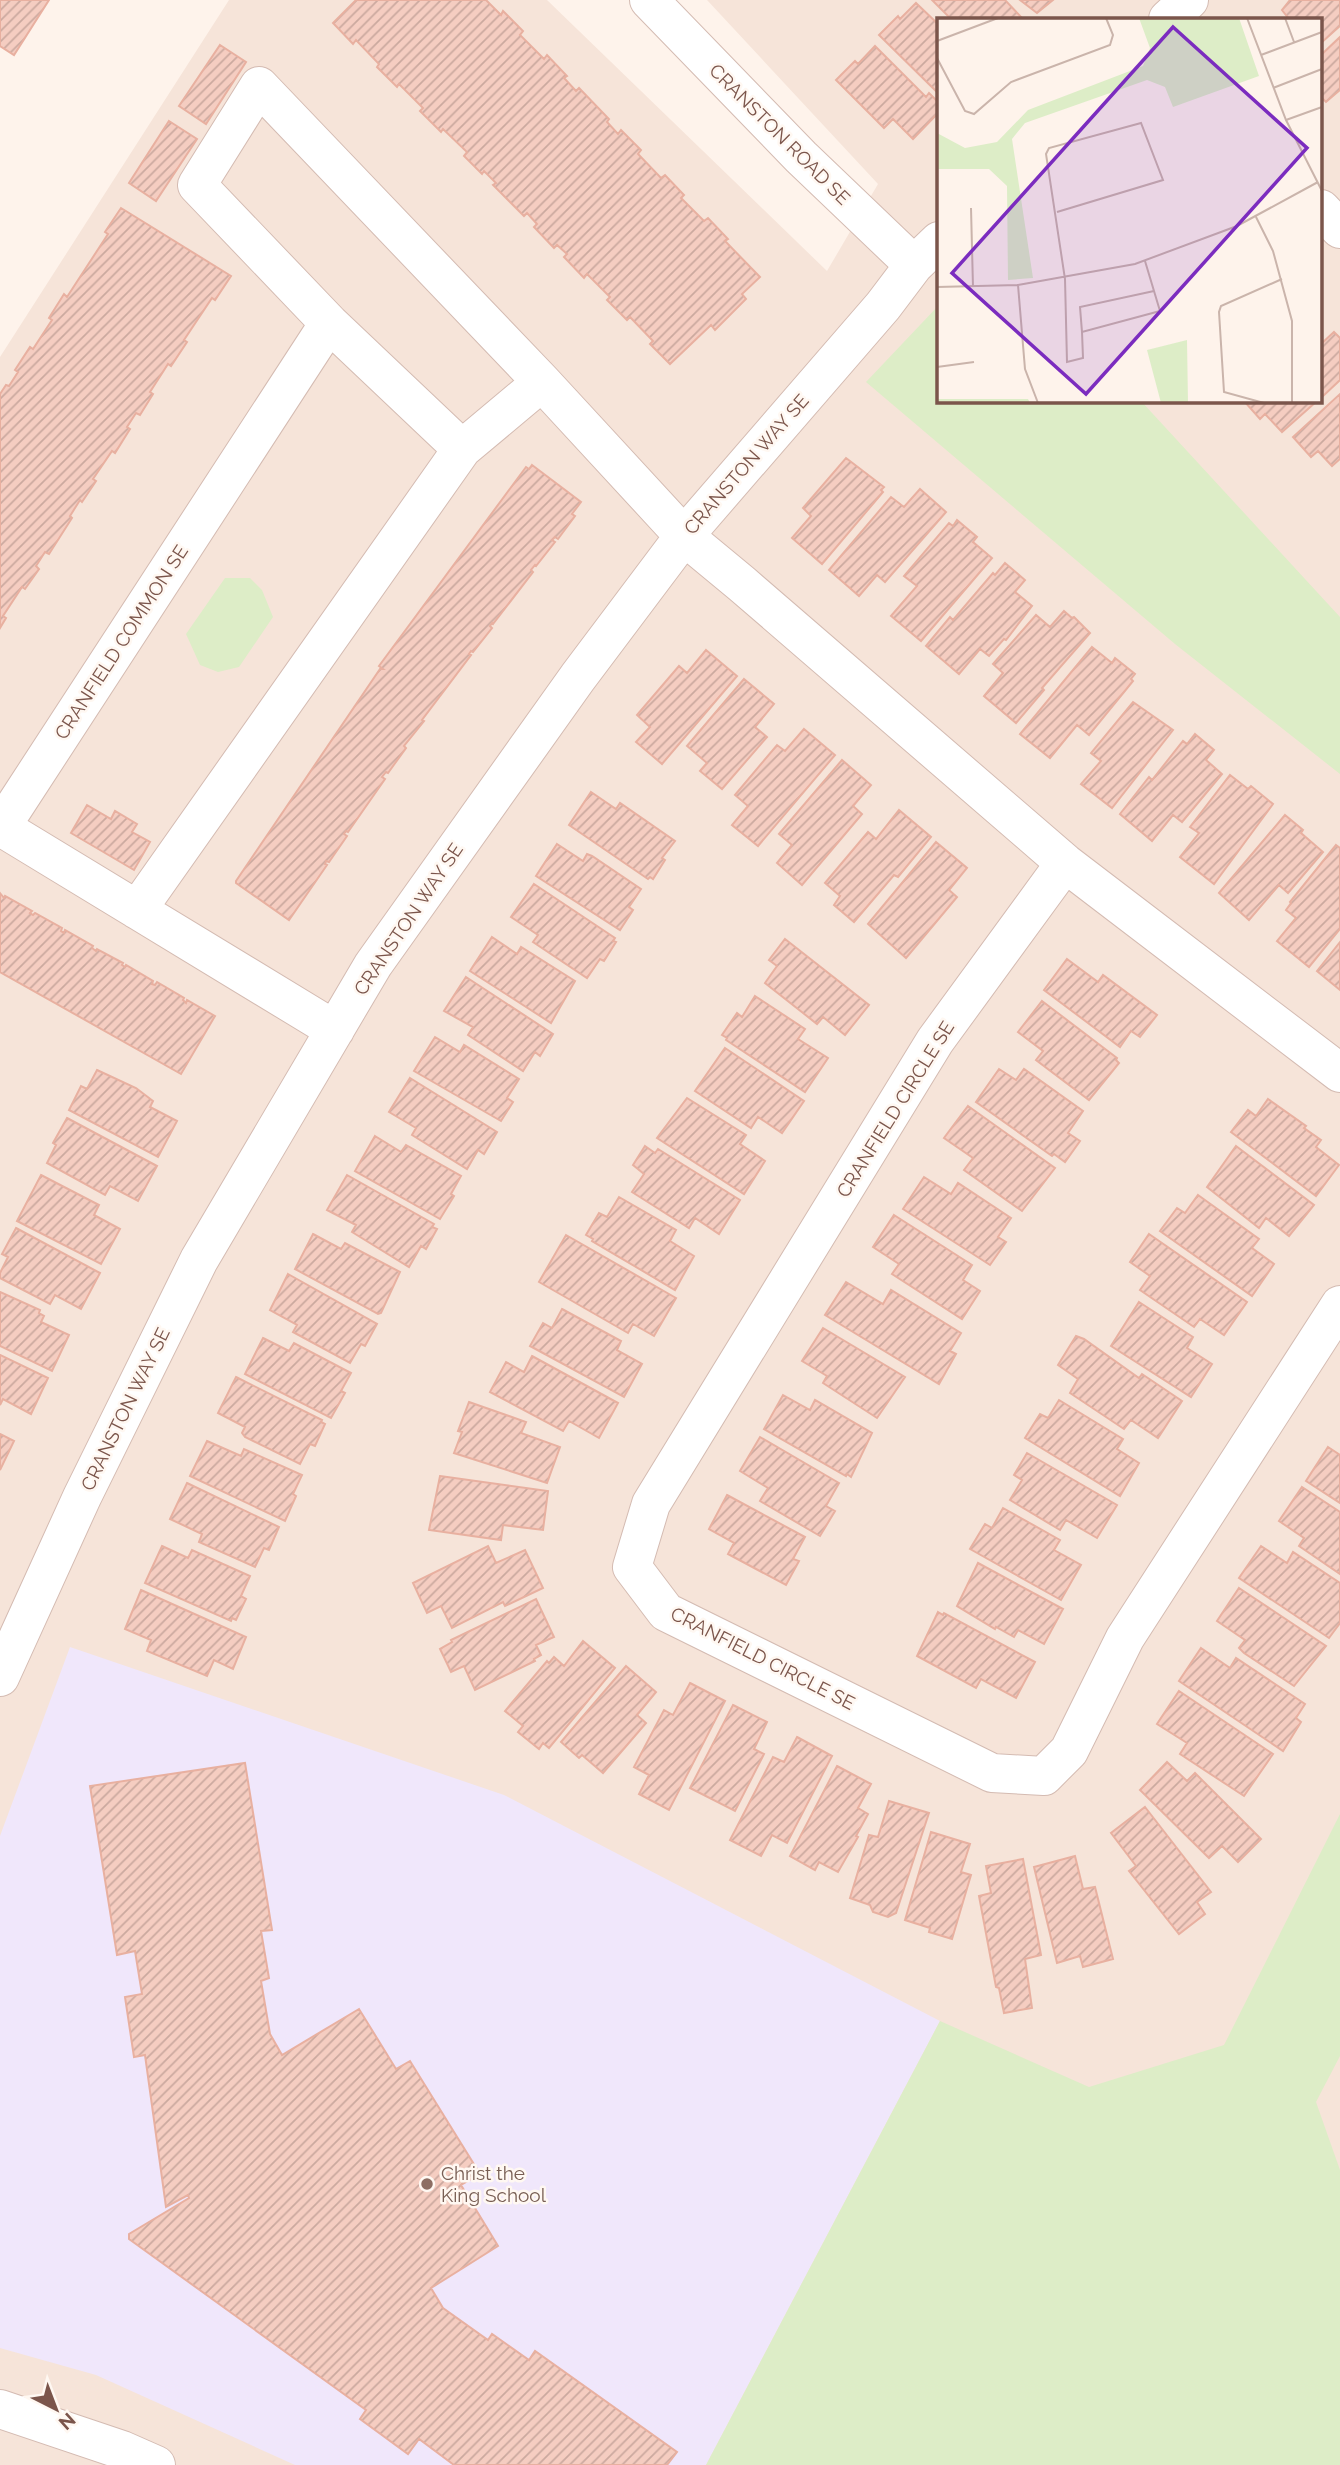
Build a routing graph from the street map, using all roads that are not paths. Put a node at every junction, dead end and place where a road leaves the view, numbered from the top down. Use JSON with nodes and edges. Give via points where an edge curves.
{"nodes":[{"id":1,"x":649,"y":0,"type":"edge"},
{"id":2,"x":1188,"y":0,"type":"edge"},
{"id":3,"x":1169,"y":18,"type":"edge"},
{"id":4,"x":1322,"y":210,"type":"edge"},
{"id":5,"x":1340,"y":229,"type":"edge"},
{"id":6,"x":927,"y":253,"type":"edge"},
{"id":7,"x":329,"y":323,"type":"junction"},
{"id":8,"x":542,"y":382,"type":"junction"},
{"id":9,"x":462,"y":449,"type":"junction"},
{"id":10,"x":684,"y":536,"type":"junction"},
{"id":11,"x":1065,"y":863,"type":"junction"},
{"id":12,"x":137,"y":910,"type":"junction"},
{"id":13,"x":335,"y":1030,"type":"junction"},
{"id":14,"x":1340,"y":1073,"type":"edge"},
{"id":15,"x":1340,"y":1305,"type":"edge"},
{"id":16,"x":0,"y":1677,"type":"edge"},
{"id":17,"x":0,"y":2409,"type":"edge"},
{"id":18,"x":156,"y":2465,"type":"edge"}],
"edges":[{"from":1,"to":6,"type":"street","name":"CRANSTON ROAD SE","via":[[801,158]]},
{"from":2,"to":3,"type":"street"},
{"from":4,"to":5,"type":"street"},
{"from":6,"to":10,"type":"street","name":"CRANSTON WAY SE"},
{"from":7,"to":8,"type":"street","via":[[197,185],[259,86]]},
{"from":7,"to":9,"type":"street"},
{"from":7,"to":12,"type":"street","name":"CRANFIELD COMMON SE","via":[[1,827]]},
{"from":8,"to":9,"type":"street"},
{"from":8,"to":10,"type":"street"},
{"from":9,"to":12,"type":"street"},
{"from":10,"to":11,"type":"street"},
{"from":10,"to":13,"type":"street","name":"CRANSTON WAY SE","via":[[373,965]]},
{"from":11,"to":14,"type":"street"},
{"from":11,"to":15,"type":"street","name":"CRANFIELD CIRCLE SE","via":[[928,1053],[651,1504],[632,1567],[666,1612],[992,1773],[1044,1776],[1069,1751],[1125,1638]]},
{"from":12,"to":13,"type":"street","name":"CRANFIELD COMMON SE"},
{"from":13,"to":16,"type":"street","name":"CRANSTON WAY SE","via":[[199,1259]]},
{"from":17,"to":18,"type":"street"}]}
